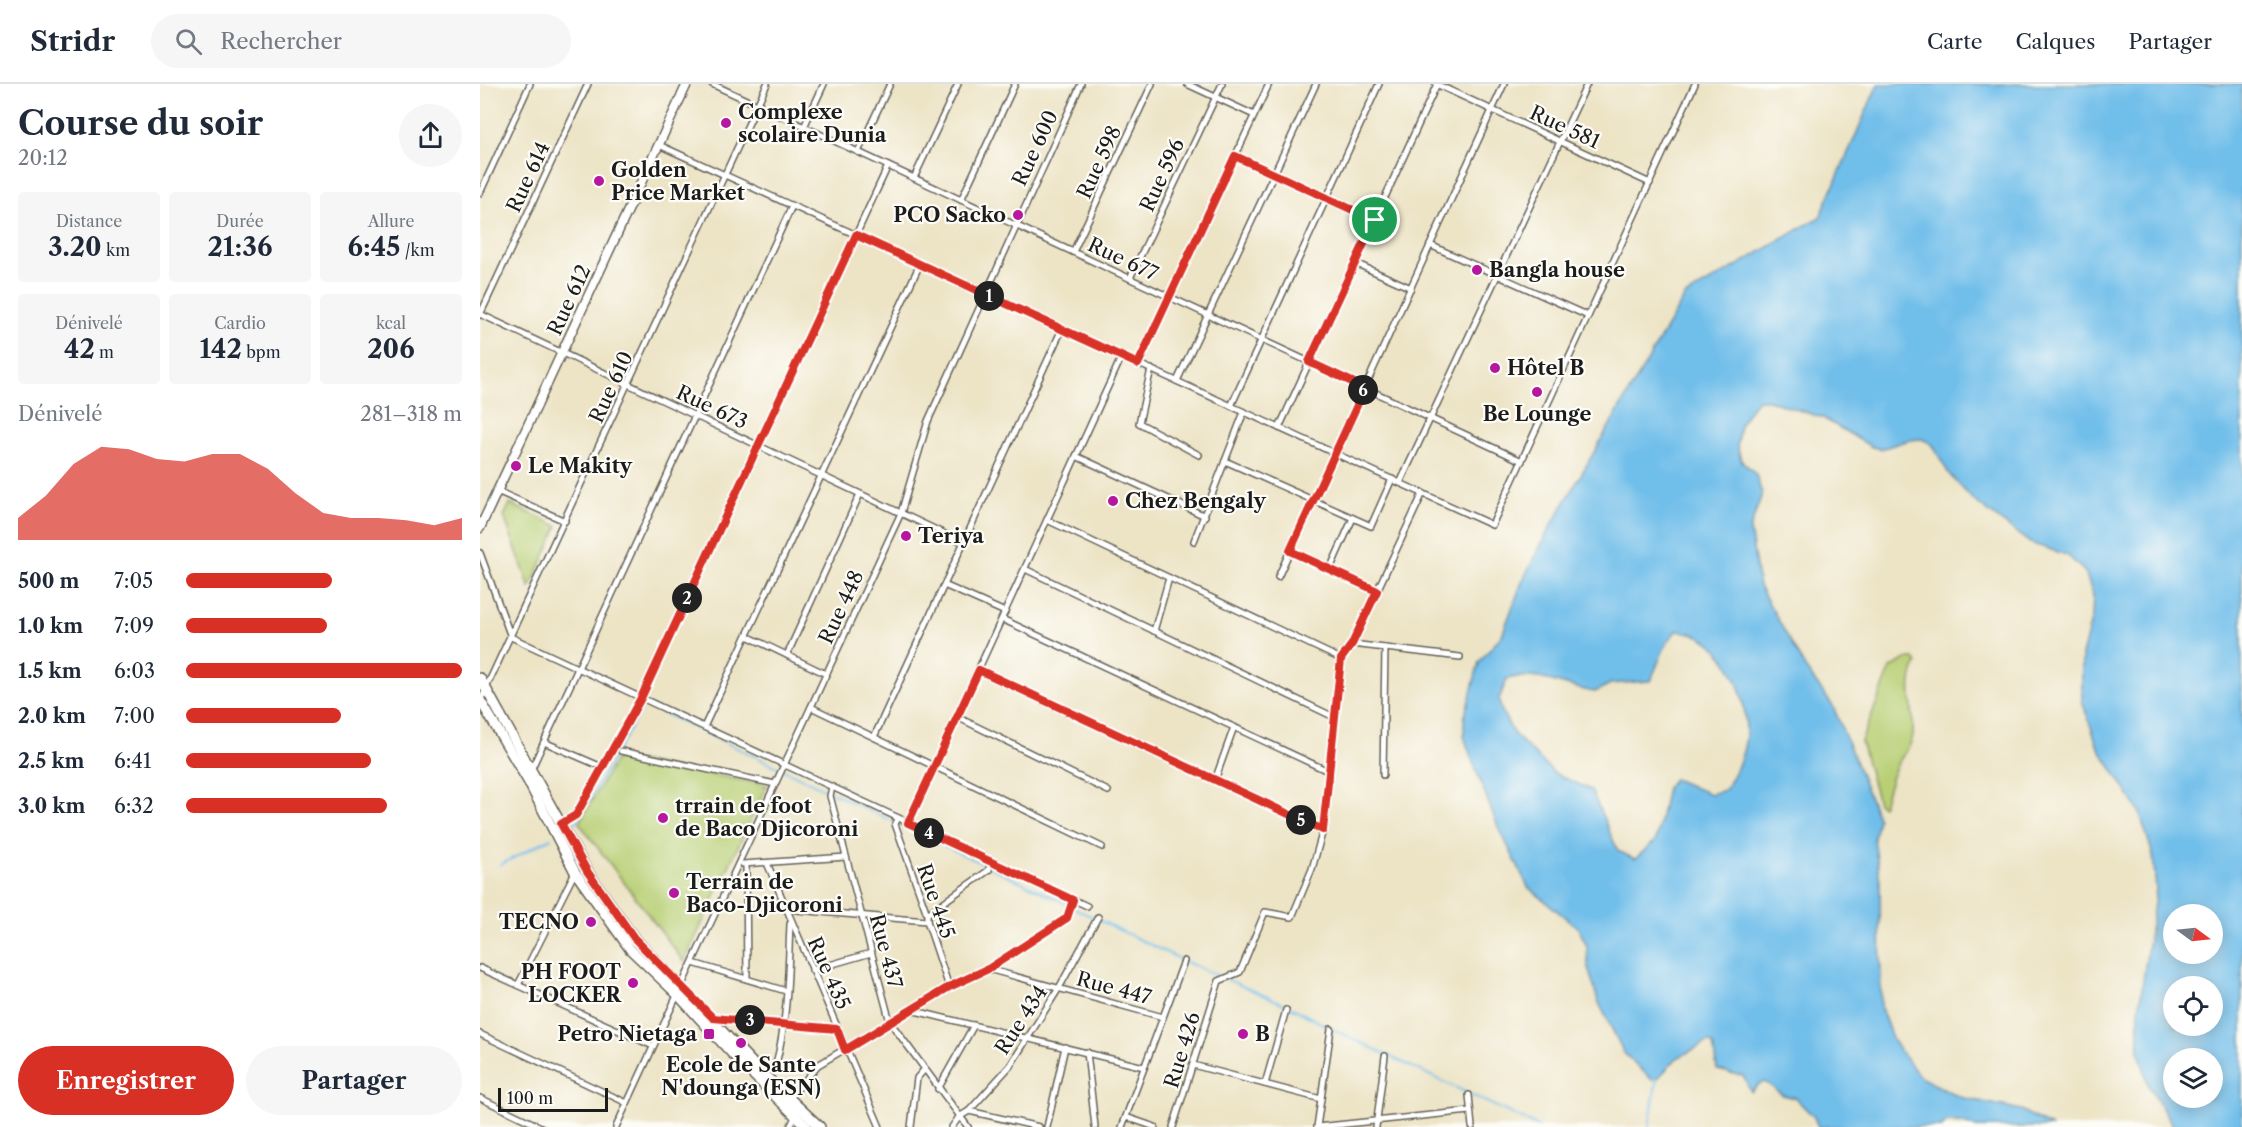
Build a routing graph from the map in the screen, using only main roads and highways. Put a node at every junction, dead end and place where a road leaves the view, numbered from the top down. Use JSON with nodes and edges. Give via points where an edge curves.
{"nodes":[{"id":1,"x":480,"y":678,"type":"edge"},
{"id":2,"x":480,"y":701,"type":"edge"},
{"id":3,"x":680,"y":991,"type":"junction"},
{"id":4,"x":798,"y":1112,"type":"junction"},
{"id":5,"x":807,"y":1127,"type":"edge"},
{"id":6,"x":820,"y":1127,"type":"edge"}],
"edges":[{"from":1,"to":3,"type":"main road","via":[[587,871],[634,938]]},
{"from":2,"to":3,"type":"main road","via":[[528,781],[575,872],[630,949]]},
{"from":3,"to":4,"type":"main road","via":[[705,1027]]},
{"from":3,"to":4,"type":"main road","via":[[713,1018],[790,1098]]},
{"from":4,"to":5,"type":"main road"},
{"from":4,"to":6,"type":"main road"}]}
